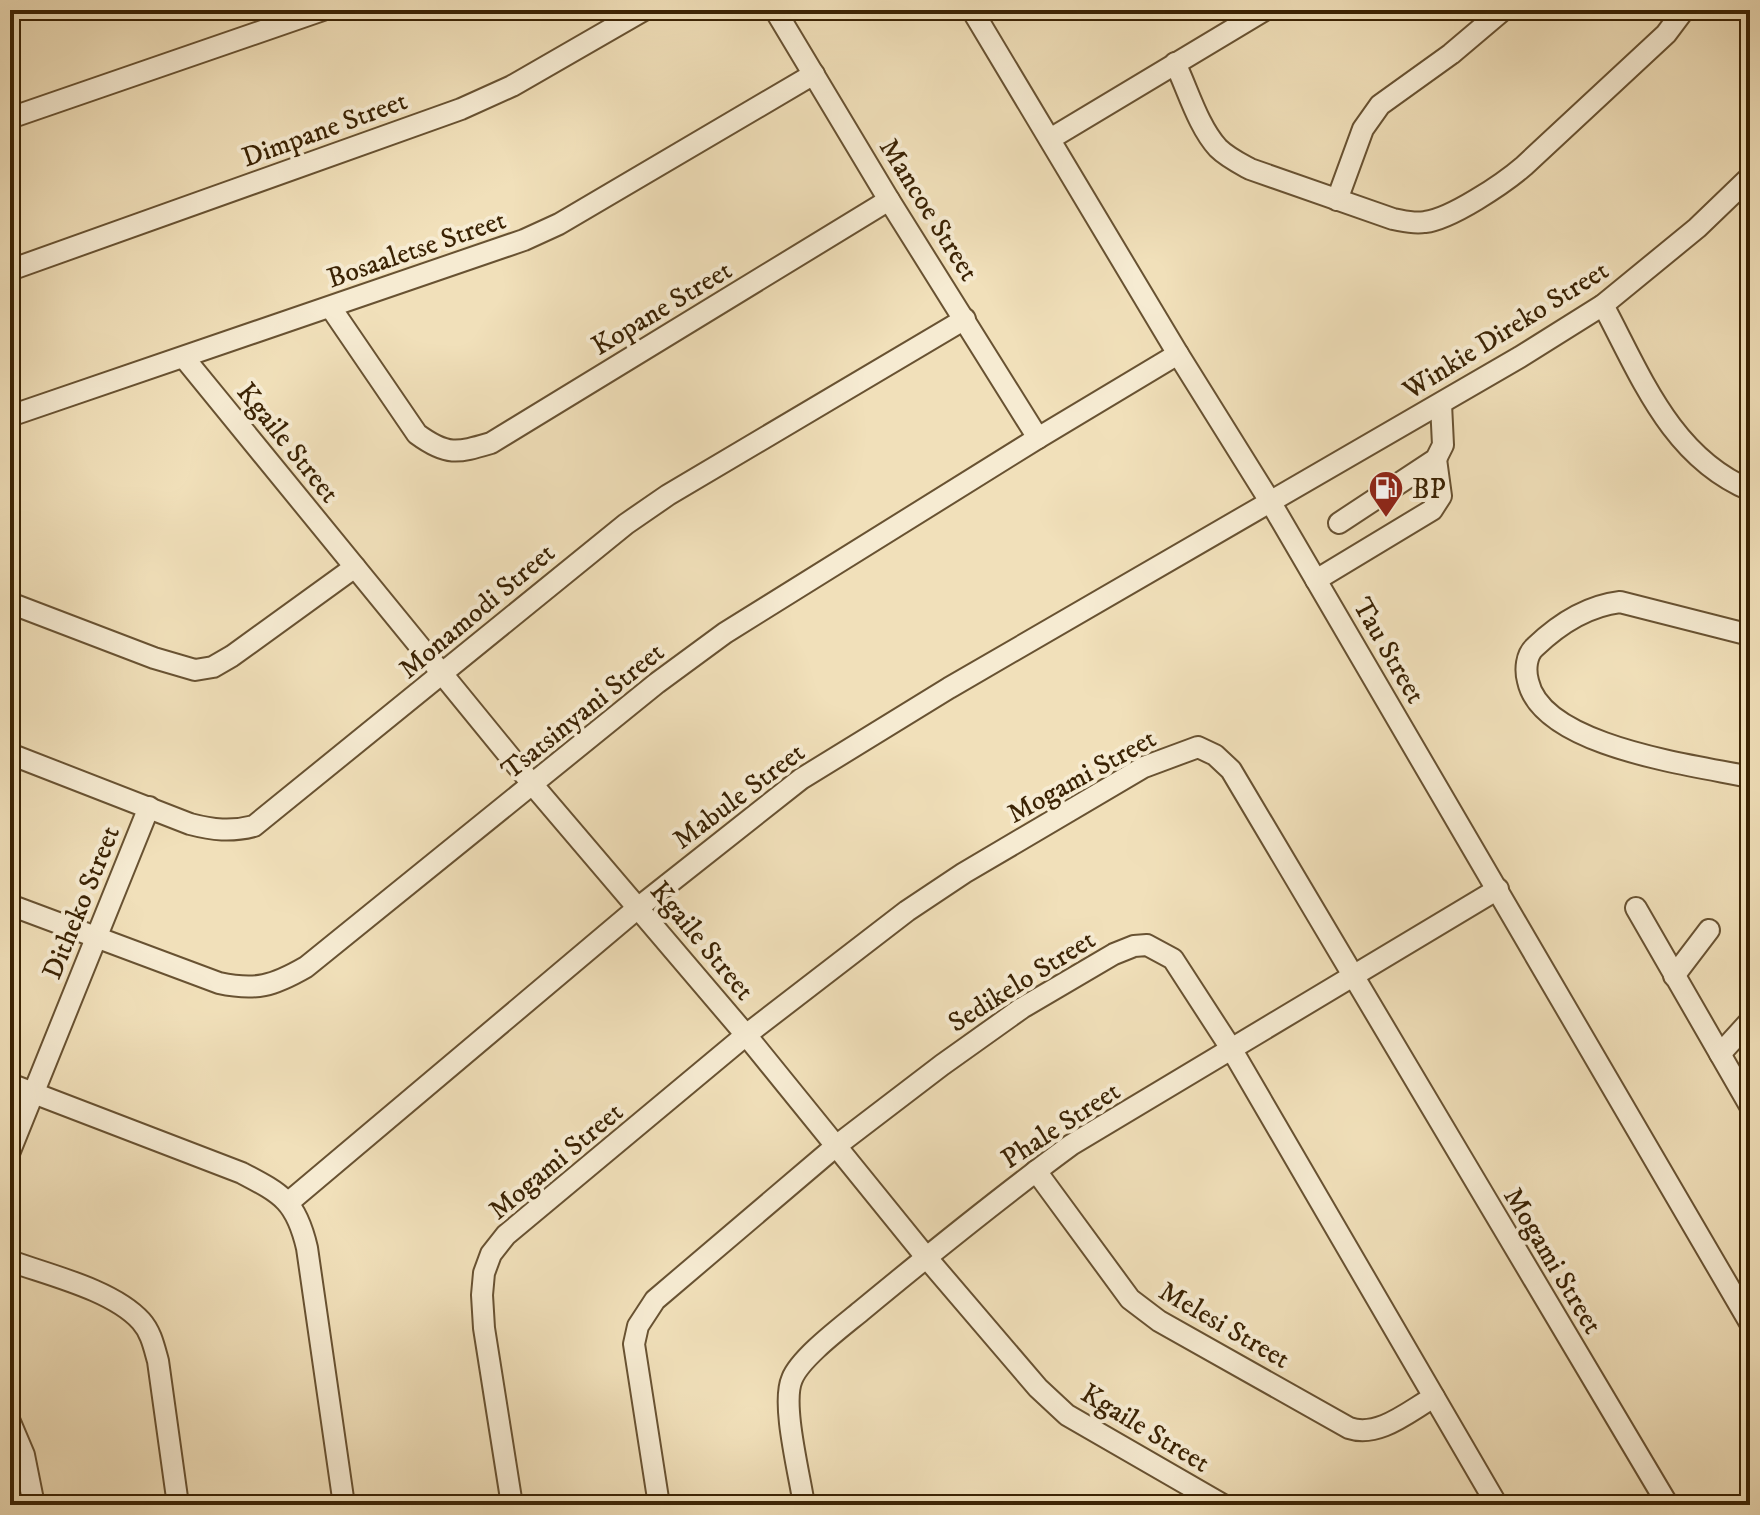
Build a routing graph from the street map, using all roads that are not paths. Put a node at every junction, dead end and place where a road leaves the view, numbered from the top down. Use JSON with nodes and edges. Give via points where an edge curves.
{"nodes":[{"id":1,"x":323,"y":10,"type":"edge"},
{"id":2,"x":644,"y":10,"type":"edge"},
{"id":3,"x":775,"y":10,"type":"edge"},
{"id":4,"x":972,"y":10,"type":"edge"},
{"id":5,"x":1265,"y":10,"type":"edge"},
{"id":6,"x":1503,"y":10,"type":"edge"},
{"id":7,"x":1684,"y":10,"type":"edge"},
{"id":8,"x":620,"y":16,"type":"edge"},
{"id":9,"x":1175,"y":63,"type":"junction"},
{"id":10,"x":814,"y":74,"type":"junction"},
{"id":11,"x":10,"y":118,"type":"edge"},
{"id":12,"x":1050,"y":139,"type":"junction"},
{"id":13,"x":1750,"y":177,"type":"edge"},
{"id":14,"x":889,"y":200,"type":"junction"},
{"id":15,"x":1337,"y":200,"type":"junction"},
{"id":16,"x":10,"y":270,"type":"edge"},
{"id":17,"x":1603,"y":305,"type":"junction"},
{"id":18,"x":331,"y":308,"type":"junction"},
{"id":19,"x":965,"y":319,"type":"junction"},
{"id":20,"x":1178,"y":354,"type":"junction"},
{"id":21,"x":185,"y":359,"type":"junction"},
{"id":22,"x":1441,"y":404,"type":"junction"},
{"id":23,"x":10,"y":416,"type":"edge"},
{"id":24,"x":1038,"y":438,"type":"junction"},
{"id":25,"x":1436,"y":459,"type":"junction"},
{"id":26,"x":1750,"y":490,"type":"edge"},
{"id":27,"x":1271,"y":503,"type":"junction"},
{"id":28,"x":1339,"y":523,"type":"dead end"},
{"id":29,"x":355,"y":567,"type":"junction"},
{"id":30,"x":1316,"y":580,"type":"junction"},
{"id":31,"x":10,"y":603,"type":"edge"},
{"id":32,"x":1750,"y":635,"type":"edge"},
{"id":33,"x":442,"y":675,"type":"junction"},
{"id":34,"x":10,"y":754,"type":"edge"},
{"id":35,"x":1750,"y":777,"type":"edge"},
{"id":36,"x":533,"y":785,"type":"junction"},
{"id":37,"x":149,"y":807,"type":"junction"},
{"id":38,"x":1498,"y":889,"type":"junction"},
{"id":39,"x":10,"y":905,"type":"edge"},
{"id":40,"x":639,"y":907,"type":"junction"},
{"id":41,"x":1636,"y":908,"type":"dead end"},
{"id":42,"x":1709,"y":930,"type":"dead end"},
{"id":43,"x":97,"y":938,"type":"junction"},
{"id":44,"x":1352,"y":976,"type":"junction"},
{"id":45,"x":1674,"y":976,"type":"junction"},
{"id":46,"x":1750,"y":1021,"type":"edge"},
{"id":47,"x":746,"y":1035,"type":"junction"},
{"id":48,"x":1232,"y":1050,"type":"junction"},
{"id":49,"x":1720,"y":1054,"type":"junction"},
{"id":50,"x":10,"y":1084,"type":"edge"},
{"id":51,"x":32,"y":1094,"type":"junction"},
{"id":52,"x":1750,"y":1106,"type":"edge"},
{"id":53,"x":836,"y":1146,"type":"junction"},
{"id":54,"x":10,"y":1151,"type":"edge"},
{"id":55,"x":1036,"y":1171,"type":"junction"},
{"id":56,"x":289,"y":1202,"type":"junction"},
{"id":57,"x":926,"y":1257,"type":"junction"},
{"id":58,"x":10,"y":1261,"type":"edge"},
{"id":59,"x":1750,"y":1323,"type":"edge"},
{"id":60,"x":1434,"y":1397,"type":"junction"},
{"id":61,"x":10,"y":1422,"type":"edge"},
{"id":62,"x":34,"y":1505,"type":"edge"},
{"id":63,"x":178,"y":1505,"type":"edge"},
{"id":64,"x":344,"y":1505,"type":"edge"},
{"id":65,"x":512,"y":1505,"type":"edge"},
{"id":66,"x":659,"y":1505,"type":"edge"},
{"id":67,"x":804,"y":1505,"type":"edge"},
{"id":68,"x":1223,"y":1505,"type":"edge"},
{"id":69,"x":1497,"y":1505,"type":"edge"},
{"id":70,"x":1668,"y":1505,"type":"edge"}],
"edges":[{"from":1,"to":11,"type":"street"},
{"from":2,"to":8,"type":"street","name":"Dimpane Street"},
{"from":3,"to":10,"type":"street","name":"Mancoe Street"},
{"from":4,"to":12,"type":"street","name":"Tau Street"},
{"from":5,"to":9,"type":"street"},
{"from":6,"to":15,"type":"street","via":[[1380,105],[1363,129]]},
{"from":7,"to":15,"type":"street","via":[[1666,34],[1524,166],[1442,218],[1412,223]]},
{"from":8,"to":16,"type":"street","name":"Dimpane Street","via":[[512,86],[461,109]]},
{"from":9,"to":12,"type":"street"},
{"from":9,"to":15,"type":"street","via":[[1219,149],[1250,169]]},
{"from":10,"to":14,"type":"street","name":"Mancoe Street"},
{"from":10,"to":18,"type":"street","name":"Bosaaletse Street","via":[[559,224]]},
{"from":12,"to":20,"type":"street","name":"Tau Street"},
{"from":13,"to":17,"type":"street","name":"Winkie Direko Street"},
{"from":14,"to":18,"type":"street","name":"Kopane Street","via":[[491,443],[458,452],[436,448],[417,434]]},
{"from":14,"to":19,"type":"street","name":"Mancoe Street"},
{"from":17,"to":22,"type":"street","name":"Winkie Direko Street"},
{"from":17,"to":26,"type":"street","via":[[1668,425],[1711,470]]},
{"from":18,"to":21,"type":"street","name":"Bosaaletse Street"},
{"from":19,"to":24,"type":"street","name":"Mancoe Street"},
{"from":19,"to":33,"type":"street","name":"Monamodi Street","via":[[668,495]]},
{"from":20,"to":24,"type":"street","name":"Tsatsinyani Street"},
{"from":20,"to":27,"type":"street","name":"Tau Street"},
{"from":21,"to":23,"type":"street","name":"Bosaaletse Street"},
{"from":21,"to":29,"type":"street","name":"Kgaile Street"},
{"from":22,"to":25,"type":"street","via":[[1443,445]]},
{"from":22,"to":27,"type":"street","name":"Winkie Direko Street"},
{"from":24,"to":36,"type":"street","name":"Tsatsinyani Street","via":[[725,633]]},
{"from":25,"to":28,"type":"street"},
{"from":25,"to":30,"type":"street","via":[[1441,496],[1432,510]]},
{"from":27,"to":30,"type":"street","name":"Tau Street"},
{"from":27,"to":40,"type":"street","name":"Mabule Street","via":[[801,779]]},
{"from":29,"to":31,"type":"street","via":[[232,656],[195,670]]},
{"from":29,"to":33,"type":"street","name":"Kgaile Street"},
{"from":30,"to":38,"type":"street","name":"Tau Street"},
{"from":32,"to":35,"type":"street","via":[[1620,602],[1599,604],[1544,638],[1530,651],[1526,671],[1541,705],[1583,737]]},
{"from":33,"to":36,"type":"street","name":"Kgaile Street"},
{"from":33,"to":37,"type":"street","name":"Monamodi Street","via":[[254,826],[215,830]]},
{"from":34,"to":37,"type":"street","name":"Monamodi Street"},
{"from":36,"to":40,"type":"street","name":"Kgaile Street"},
{"from":36,"to":43,"type":"street","name":"Tsatsinyani Street","via":[[306,967],[278,983],[240,988],[219,983]]},
{"from":37,"to":43,"type":"street","name":"Ditheko Street"},
{"from":38,"to":44,"type":"street","name":"Phale Street"},
{"from":38,"to":59,"type":"street","name":"Tau Street"},
{"from":39,"to":43,"type":"street","name":"Tsatsinyani Street"},
{"from":40,"to":47,"type":"street","name":"Kgaile Street"},
{"from":40,"to":56,"type":"street","name":"Mabule Street"},
{"from":41,"to":45,"type":"street"},
{"from":42,"to":45,"type":"street"},
{"from":43,"to":51,"type":"street","name":"Ditheko Street"},
{"from":44,"to":47,"type":"street","name":"Mogami Street","via":[[1231,770],[1198,747],[1144,767],[964,873]]},
{"from":44,"to":48,"type":"street","name":"Phale Street"},
{"from":44,"to":70,"type":"street","name":"Mogami Street"},
{"from":45,"to":49,"type":"street"},
{"from":46,"to":49,"type":"street"},
{"from":47,"to":53,"type":"street","name":"Kgaile Street"},
{"from":47,"to":65,"type":"street","name":"Mogami Street","via":[[506,1235],[491,1254],[484,1273],[484,1328]]},
{"from":48,"to":53,"type":"street","name":"Sedikelo Street","via":[[1173,959],[1147,945],[1134,946],[1022,1008]]},
{"from":48,"to":55,"type":"street","name":"Phale Street"},
{"from":48,"to":60,"type":"street","name":"Sedikelo Street"},
{"from":49,"to":52,"type":"street"},
{"from":50,"to":51,"type":"street"},
{"from":51,"to":54,"type":"street","name":"Ditheko Street"},
{"from":51,"to":56,"type":"street","via":[[242,1173]]},
{"from":53,"to":57,"type":"street","name":"Kgaile Street"},
{"from":53,"to":66,"type":"street","name":"Sedikelo Street","via":[[679,1277],[638,1326],[636,1366]]},
{"from":55,"to":57,"type":"street","name":"Phale Street"},
{"from":55,"to":60,"type":"street","name":"Melesi Street","via":[[1130,1299],[1159,1321],[1359,1432],[1379,1428]]},
{"from":56,"to":64,"type":"street","via":[[301,1221],[307,1248]]},
{"from":57,"to":67,"type":"street","name":"Phale Street","via":[[831,1336],[791,1379],[789,1410]]},
{"from":57,"to":68,"type":"street","name":"Kgaile Street","via":[[1067,1415]]},
{"from":58,"to":63,"type":"street","via":[[107,1297],[143,1323],[158,1361]]},
{"from":60,"to":69,"type":"street","name":"Sedikelo Street"},
{"from":61,"to":62,"type":"street","via":[[24,1455]]}]}
